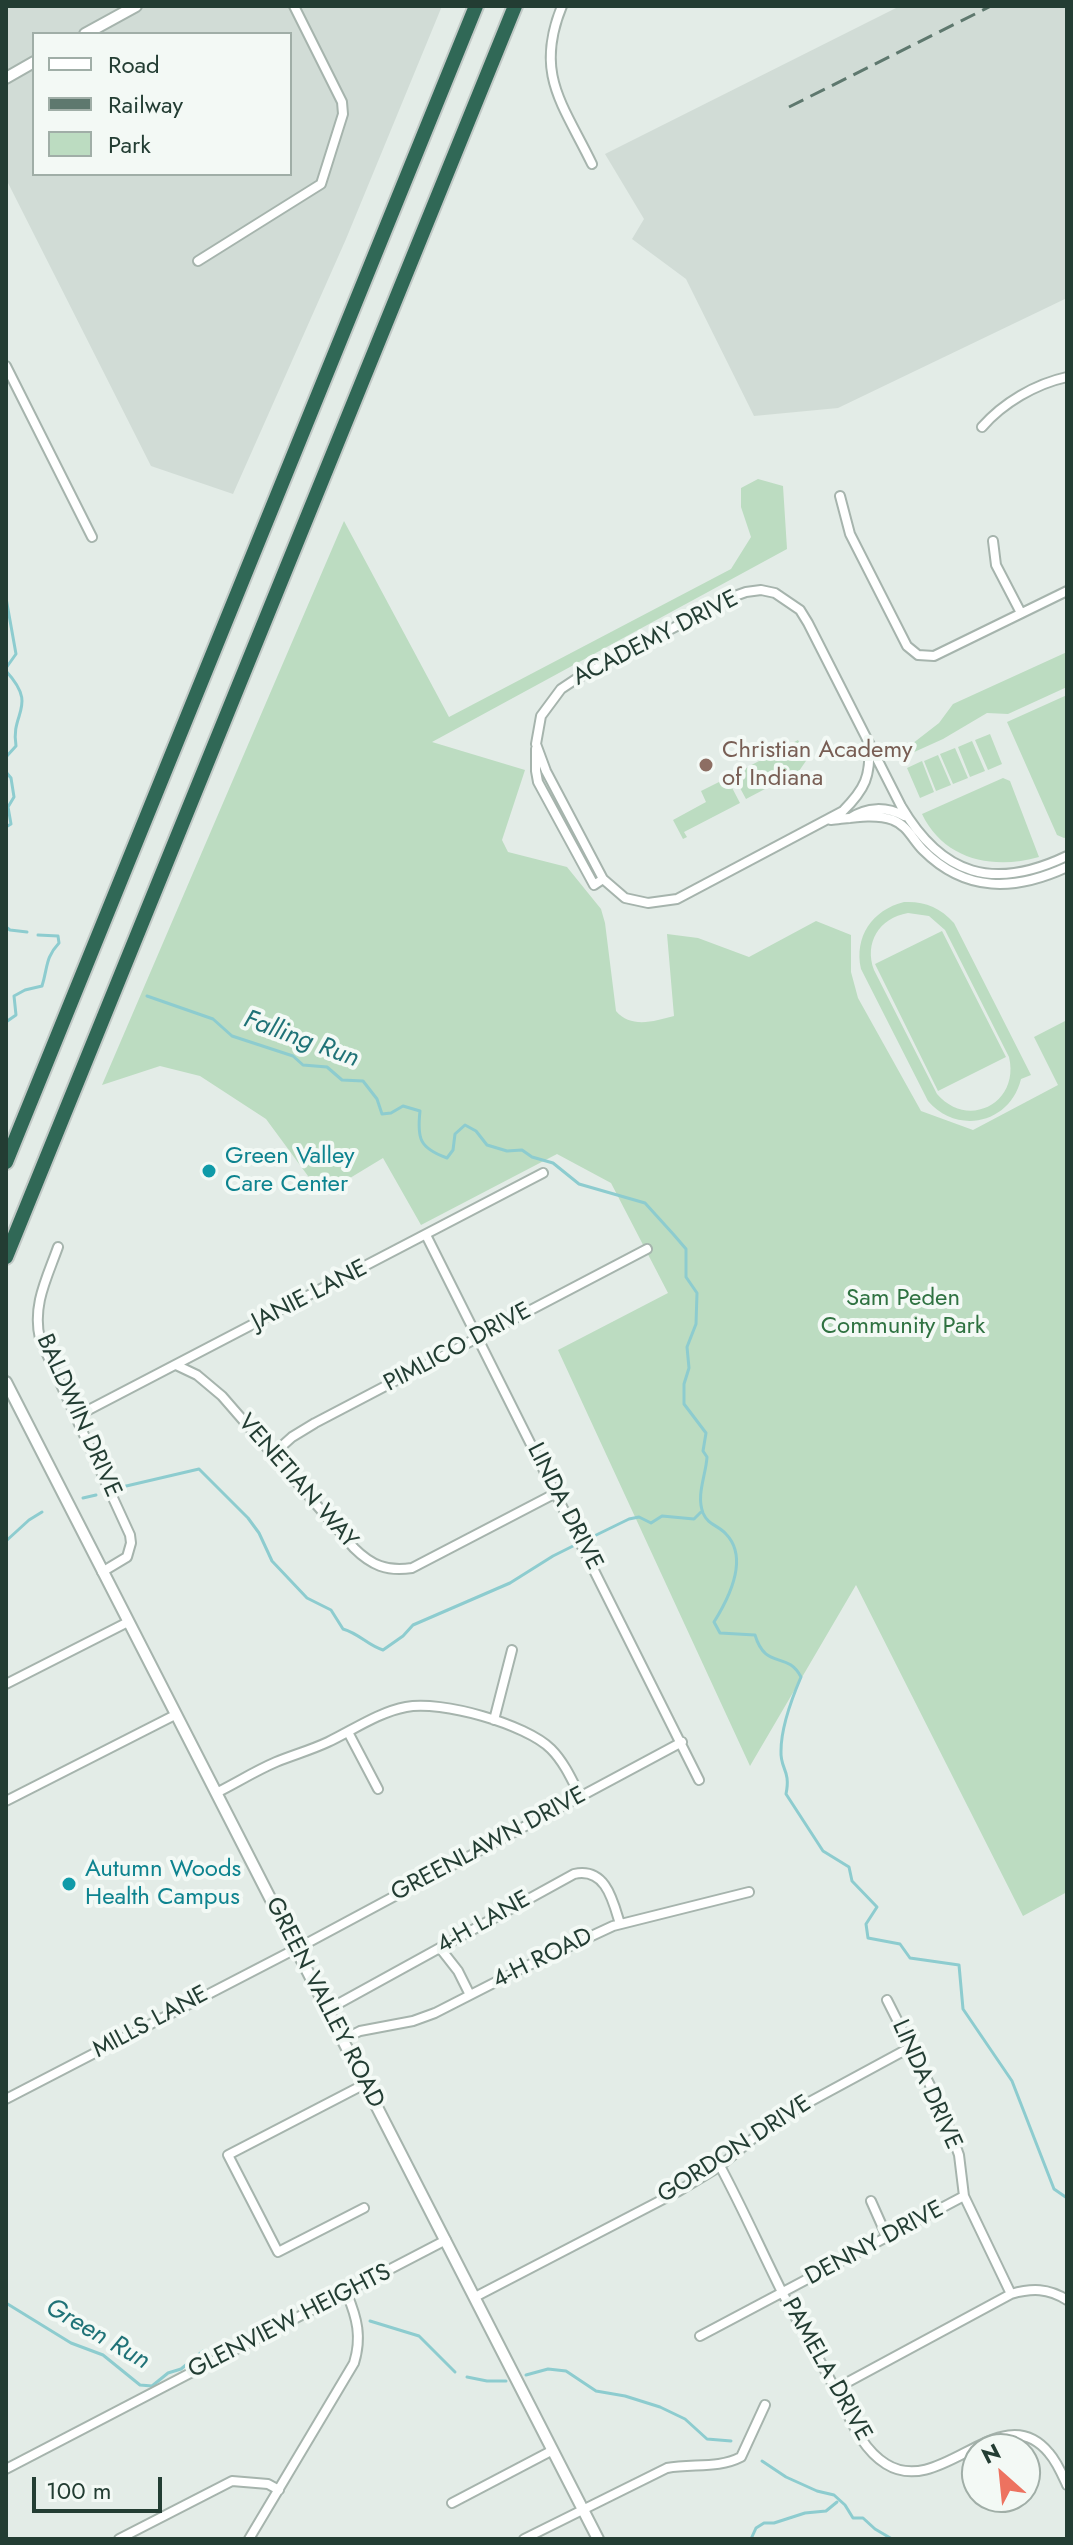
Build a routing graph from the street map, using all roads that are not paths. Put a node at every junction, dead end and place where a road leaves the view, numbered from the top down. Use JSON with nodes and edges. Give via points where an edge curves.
{"nodes":[{"id":1,"x":136,"y":6,"type":"edge"},
{"id":2,"x":294,"y":6,"type":"edge"},
{"id":3,"x":476,"y":6,"type":"edge"},
{"id":4,"x":515,"y":6,"type":"edge"},
{"id":5,"x":562,"y":6,"type":"edge"},
{"id":6,"x":89,"y":32,"type":"edge"},
{"id":7,"x":32,"y":63,"type":"edge"},
{"id":8,"x":6,"y":78,"type":"edge"},
{"id":9,"x":592,"y":164,"type":"dead end"},
{"id":10,"x":198,"y":261,"type":"dead end"},
{"id":11,"x":6,"y":368,"type":"edge"},
{"id":12,"x":1067,"y":377,"type":"edge"},
{"id":13,"x":982,"y":427,"type":"dead end"},
{"id":14,"x":840,"y":496,"type":"dead end"},
{"id":15,"x":92,"y":537,"type":"dead end"},
{"id":16,"x":993,"y":541,"type":"dead end"},
{"id":17,"x":1067,"y":591,"type":"edge"},
{"id":18,"x":1021,"y":613,"type":"junction"},
{"id":19,"x":536,"y":744,"type":"junction"},
{"id":20,"x":869,"y":745,"type":"junction"},
{"id":21,"x":853,"y":800,"type":"junction"},
{"id":22,"x":860,"y":811,"type":"junction"},
{"id":23,"x":908,"y":818,"type":"junction"},
{"id":24,"x":848,"y":819,"type":"junction"},
{"id":25,"x":824,"y":821,"type":"junction"},
{"id":26,"x":1067,"y":856,"type":"edge"},
{"id":27,"x":1067,"y":867,"type":"edge"},
{"id":28,"x":603,"y":879,"type":"junction"},
{"id":29,"x":6,"y":1162,"type":"edge"},
{"id":30,"x":543,"y":1173,"type":"dead end"},
{"id":31,"x":426,"y":1235,"type":"junction"},
{"id":32,"x":58,"y":1247,"type":"dead end"},
{"id":33,"x":647,"y":1249,"type":"dead end"},
{"id":34,"x":6,"y":1257,"type":"edge"},
{"id":35,"x":478,"y":1337,"type":"junction"},
{"id":36,"x":176,"y":1365,"type":"junction"},
{"id":37,"x":6,"y":1382,"type":"edge"},
{"id":38,"x":75,"y":1417,"type":"junction"},
{"id":39,"x":273,"y":1454,"type":"junction"},
{"id":40,"x":556,"y":1493,"type":"junction"},
{"id":41,"x":102,"y":1572,"type":"junction"},
{"id":42,"x":128,"y":1622,"type":"junction"},
{"id":43,"x":512,"y":1650,"type":"dead end"},
{"id":44,"x":6,"y":1684,"type":"edge"},
{"id":45,"x":175,"y":1715,"type":"junction"},
{"id":46,"x":494,"y":1720,"type":"junction"},
{"id":47,"x":348,"y":1732,"type":"junction"},
{"id":48,"x":682,"y":1742,"type":"junction"},
{"id":49,"x":699,"y":1780,"type":"dead end"},
{"id":50,"x":378,"y":1789,"type":"dead end"},
{"id":51,"x":216,"y":1793,"type":"junction"},
{"id":52,"x":580,"y":1796,"type":"junction"},
{"id":53,"x":6,"y":1801,"type":"edge"},
{"id":54,"x":749,"y":1892,"type":"dead end"},
{"id":55,"x":620,"y":1924,"type":"junction"},
{"id":56,"x":295,"y":1948,"type":"junction"},
{"id":57,"x":440,"y":1948,"type":"junction"},
{"id":58,"x":470,"y":1995,"type":"junction"},
{"id":59,"x":887,"y":2000,"type":"dead end"},
{"id":60,"x":327,"y":2010,"type":"junction"},
{"id":61,"x":342,"y":2040,"type":"junction"},
{"id":62,"x":911,"y":2047,"type":"junction"},
{"id":63,"x":365,"y":2084,"type":"junction"},
{"id":64,"x":6,"y":2099,"type":"edge"},
{"id":65,"x":720,"y":2166,"type":"junction"},
{"id":66,"x":964,"y":2196,"type":"junction"},
{"id":67,"x":871,"y":2201,"type":"dead end"},
{"id":68,"x":364,"y":2208,"type":"dead end"},
{"id":69,"x":887,"y":2237,"type":"junction"},
{"id":70,"x":446,"y":2240,"type":"junction"},
{"id":71,"x":782,"y":2293,"type":"junction"},
{"id":72,"x":347,"y":2294,"type":"junction"},
{"id":73,"x":1011,"y":2294,"type":"junction"},
{"id":74,"x":475,"y":2297,"type":"junction"},
{"id":75,"x":1067,"y":2300,"type":"edge"},
{"id":76,"x":700,"y":2336,"type":"dead end"},
{"id":77,"x":835,"y":2389,"type":"junction"},
{"id":78,"x":765,"y":2405,"type":"dead end"},
{"id":79,"x":553,"y":2450,"type":"junction"},
{"id":80,"x":6,"y":2469,"type":"edge"},
{"id":81,"x":1067,"y":2485,"type":"edge"},
{"id":82,"x":279,"y":2490,"type":"junction"},
{"id":83,"x":452,"y":2503,"type":"dead end"},
{"id":84,"x":582,"y":2509,"type":"junction"},
{"id":85,"x":119,"y":2539,"type":"edge"},
{"id":86,"x":249,"y":2539,"type":"edge"},
{"id":87,"x":524,"y":2539,"type":"edge"},
{"id":88,"x":598,"y":2539,"type":"edge"}],
"edges":[{"from":1,"to":6,"type":"street"},
{"from":2,"to":10,"type":"street","via":[[342,102],[321,184]]},
{"from":3,"to":29,"type":"highway"},
{"from":4,"to":34,"type":"highway"},
{"from":5,"to":9,"type":"street","via":[[551,43],[551,77]]},
{"from":7,"to":8,"type":"street"},
{"from":11,"to":15,"type":"street"},
{"from":12,"to":13,"type":"street","via":[[1002,407]]},
{"from":14,"to":18,"type":"street","via":[[850,534],[912,652],[934,656]]},
{"from":16,"to":18,"type":"street","via":[[996,565]]},
{"from":17,"to":18,"type":"street"},
{"from":19,"to":20,"type":"street","name":"ACADEMY DRIVE","via":[[541,716],[561,689],[732,597],[761,590],[800,610]]},
{"from":19,"to":28,"type":"street"},
{"from":19,"to":28,"type":"street","name":"ACADEMY DRIVE","via":[[538,782],[594,885]]},
{"from":20,"to":21,"type":"street","via":[[867,780]]},
{"from":20,"to":23,"type":"street","name":"ACADEMY DRIVE"},
{"from":21,"to":22,"type":"street"},
{"from":21,"to":25,"type":"street"},
{"from":22,"to":23,"type":"street","via":[[882,809]]},
{"from":22,"to":24,"type":"street"},
{"from":23,"to":26,"type":"street","name":"ACADEMY DRIVE","via":[[934,849],[973,871],[1015,875]]},
{"from":24,"to":25,"type":"street"},
{"from":24,"to":27,"type":"street","via":[[882,817],[901,824],[949,871],[980,882],[1017,884]]},
{"from":25,"to":28,"type":"street","via":[[677,899],[648,903],[625,898]]},
{"from":30,"to":31,"type":"street","name":"JANIE LANE"},
{"from":31,"to":35,"type":"street","name":"LINDA DRIVE"},
{"from":31,"to":36,"type":"street","name":"JANIE LANE"},
{"from":32,"to":38,"type":"street","name":"BALDWIN DRIVE","via":[[39,1300],[38,1330]]},
{"from":33,"to":35,"type":"street","name":"PIMLICO DRIVE"},
{"from":35,"to":39,"type":"street","name":"PIMLICO DRIVE","via":[[315,1423]]},
{"from":35,"to":40,"type":"street","name":"LINDA DRIVE"},
{"from":36,"to":38,"type":"street","name":"JANIE LANE"},
{"from":36,"to":39,"type":"street","name":"VENETIAN WAY","via":[[209,1384]]},
{"from":37,"to":41,"type":"street","name":"GREEN VALLEY ROAD"},
{"from":38,"to":41,"type":"street","name":"BALDWIN DRIVE","via":[[130,1535],[127,1557]]},
{"from":39,"to":40,"type":"street","name":"VENETIAN WAY","via":[[361,1555],[376,1566],[393,1569],[412,1568]]},
{"from":40,"to":48,"type":"street","name":"LINDA DRIVE"},
{"from":41,"to":42,"type":"street","name":"GREEN VALLEY ROAD"},
{"from":42,"to":44,"type":"street"},
{"from":42,"to":45,"type":"street","name":"GREEN VALLEY ROAD"},
{"from":43,"to":46,"type":"street"},
{"from":45,"to":51,"type":"street","name":"GREEN VALLEY ROAD"},
{"from":45,"to":53,"type":"street"},
{"from":46,"to":47,"type":"street","via":[[443,1707],[412,1706]]},
{"from":46,"to":52,"type":"street","via":[[545,1743]]},
{"from":47,"to":50,"type":"street"},
{"from":47,"to":51,"type":"street"},
{"from":48,"to":49,"type":"street","name":"LINDA DRIVE"},
{"from":48,"to":52,"type":"street","name":"GREENLAWN DRIVE"},
{"from":51,"to":56,"type":"street","name":"GREEN VALLEY ROAD"},
{"from":52,"to":56,"type":"street","name":"GREENLAWN DRIVE"},
{"from":54,"to":55,"type":"street","name":"4-H ROAD"},
{"from":55,"to":57,"type":"street","name":"4-H LANE","via":[[602,1882],[580,1873]]},
{"from":55,"to":58,"type":"street","name":"4-H ROAD"},
{"from":56,"to":60,"type":"street","name":"GREEN VALLEY ROAD"},
{"from":56,"to":64,"type":"street","name":"MILLS LANE"},
{"from":57,"to":58,"type":"street"},
{"from":57,"to":60,"type":"street","name":"4-H LANE"},
{"from":58,"to":61,"type":"street","name":"4-H ROAD","via":[[413,2021],[360,2031]]},
{"from":59,"to":62,"type":"street","name":"LINDA DRIVE"},
{"from":60,"to":61,"type":"street","name":"GREEN VALLEY ROAD"},
{"from":61,"to":63,"type":"street","name":"GREEN VALLEY ROAD"},
{"from":62,"to":65,"type":"street","name":"GORDON DRIVE","via":[[789,2113]]},
{"from":62,"to":66,"type":"street","name":"LINDA DRIVE","via":[[951,2132]]},
{"from":63,"to":68,"type":"street","via":[[228,2155],[278,2252]]},
{"from":63,"to":70,"type":"street","name":"GREEN VALLEY ROAD"},
{"from":65,"to":71,"type":"street","name":"PAMELA DRIVE"},
{"from":65,"to":74,"type":"street","name":"GORDON DRIVE"},
{"from":66,"to":69,"type":"street","name":"DENNY DRIVE"},
{"from":66,"to":73,"type":"street","name":"LINDA DRIVE"},
{"from":67,"to":69,"type":"street"},
{"from":69,"to":71,"type":"street","name":"DENNY DRIVE"},
{"from":70,"to":72,"type":"street","name":"GLENVIEW HEIGHTS"},
{"from":70,"to":74,"type":"street","name":"GREEN VALLEY ROAD"},
{"from":71,"to":76,"type":"street","name":"DENNY DRIVE"},
{"from":71,"to":77,"type":"street","name":"PAMELA DRIVE"},
{"from":72,"to":80,"type":"street","name":"GLENVIEW HEIGHTS"},
{"from":72,"to":82,"type":"street","via":[[359,2328],[354,2363]]},
{"from":73,"to":75,"type":"street","via":[[1030,2288]]},
{"from":73,"to":77,"type":"street"},
{"from":74,"to":79,"type":"street","name":"GREEN VALLEY ROAD"},
{"from":77,"to":81,"type":"street","name":"PAMELA DRIVE","via":[[867,2445],[888,2465],[906,2471],[936,2468],[991,2440],[1018,2435],[1047,2450]]},
{"from":78,"to":84,"type":"street","via":[[741,2457],[718,2466],[667,2468]]},
{"from":79,"to":83,"type":"street"},
{"from":79,"to":84,"type":"street","name":"GREEN VALLEY ROAD"},
{"from":82,"to":85,"type":"street","via":[[232,2481]]},
{"from":82,"to":86,"type":"street"},
{"from":84,"to":87,"type":"street"},
{"from":84,"to":88,"type":"street","name":"GREEN VALLEY ROAD"}]}
